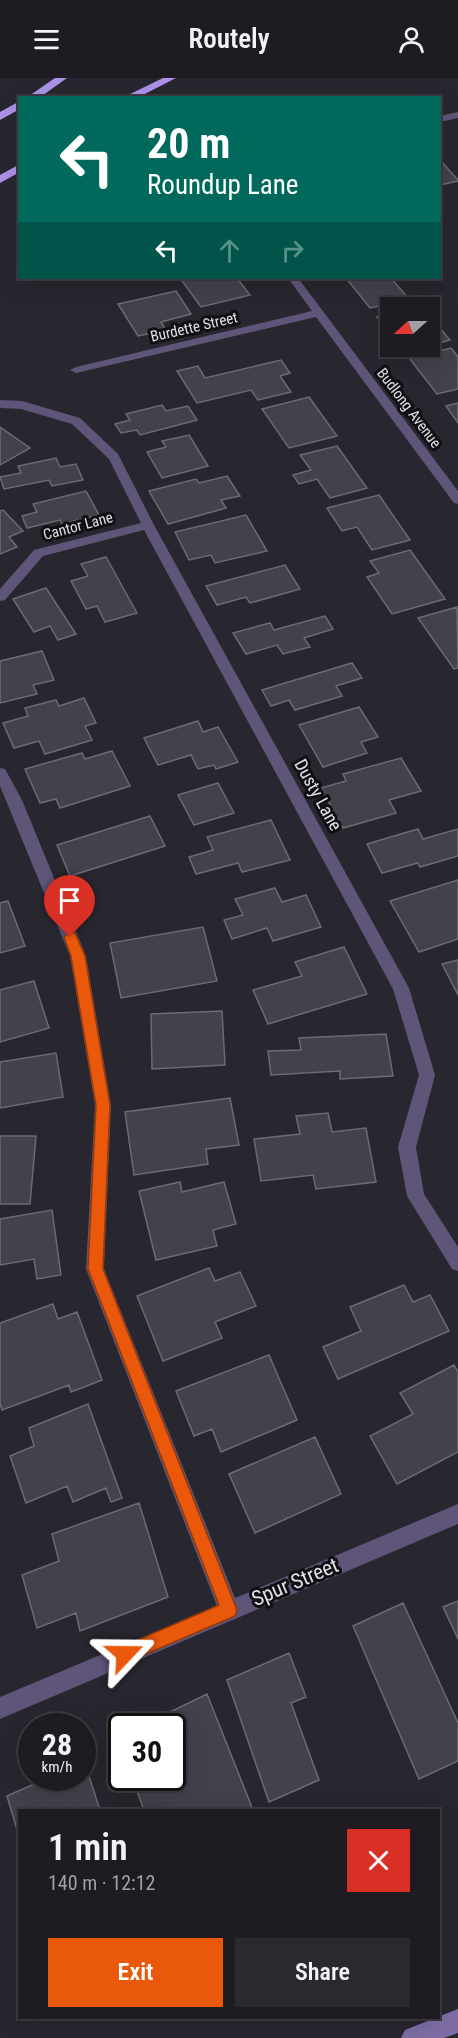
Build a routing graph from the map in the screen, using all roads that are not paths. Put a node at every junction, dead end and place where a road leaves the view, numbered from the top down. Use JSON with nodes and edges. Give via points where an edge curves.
{"nodes":[{"id":1,"x":62,"y":78,"type":"edge"},
{"id":2,"x":159,"y":78,"type":"edge"},
{"id":3,"x":171,"y":78,"type":"edge"},
{"id":4,"x":33,"y":96,"type":"edge"},
{"id":5,"x":129,"y":96,"type":"edge"},
{"id":6,"x":130,"y":96,"type":"edge"},
{"id":7,"x":18,"y":105,"type":"edge"},
{"id":8,"x":458,"y":115,"type":"edge"},
{"id":9,"x":0,"y":117,"type":"edge"},
{"id":10,"x":441,"y":119,"type":"edge"},
{"id":11,"x":18,"y":168,"type":"edge"},
{"id":12,"x":0,"y":180,"type":"edge"},
{"id":13,"x":294,"y":279,"type":"edge"},
{"id":14,"x":319,"y":313,"type":"junction"},
{"id":15,"x":76,"y":370,"type":"dead end"},
{"id":16,"x":0,"y":404,"type":"edge"},
{"id":17,"x":458,"y":500,"type":"edge"},
{"id":18,"x":148,"y":525,"type":"junction"},
{"id":19,"x":0,"y":597,"type":"edge"},
{"id":20,"x":0,"y":773,"type":"edge"},
{"id":21,"x":458,"y":1263,"type":"edge"},
{"id":22,"x":458,"y":1514,"type":"edge"},
{"id":23,"x":229,"y":1610,"type":"junction"},
{"id":24,"x":0,"y":1708,"type":"edge"},
{"id":25,"x":458,"y":2021,"type":"edge"},
{"id":26,"x":413,"y":2038,"type":"edge"}],
"edges":[{"from":1,"to":4,"type":"highway"},
{"from":2,"to":5,"type":"highway"},
{"from":3,"to":6,"type":"highway"},
{"from":7,"to":9,"type":"highway"},
{"from":8,"to":10,"type":"street"},
{"from":11,"to":12,"type":"highway"},
{"from":13,"to":14,"type":"street","name":"Budlong Avenue"},
{"from":14,"to":15,"type":"street","name":"Burdette Street"},
{"from":14,"to":17,"type":"street","name":"Budlong Avenue"},
{"from":16,"to":18,"type":"street","name":"Dusty Lane","via":[[22,405],[75,421],[114,457]]},
{"from":18,"to":19,"type":"street","name":"Cantor Lane","via":[[39,553]]},
{"from":18,"to":21,"type":"street","name":"Dusty Lane","via":[[401,988],[426,1074],[407,1147],[416,1196]]},
{"from":20,"to":23,"type":"street","via":[[15,800],[78,956],[103,1105],[95,1269]]},
{"from":22,"to":23,"type":"street","name":"Spur Street"},
{"from":23,"to":24,"type":"street","name":"Spur Street"},
{"from":25,"to":26,"type":"main road"}]}
